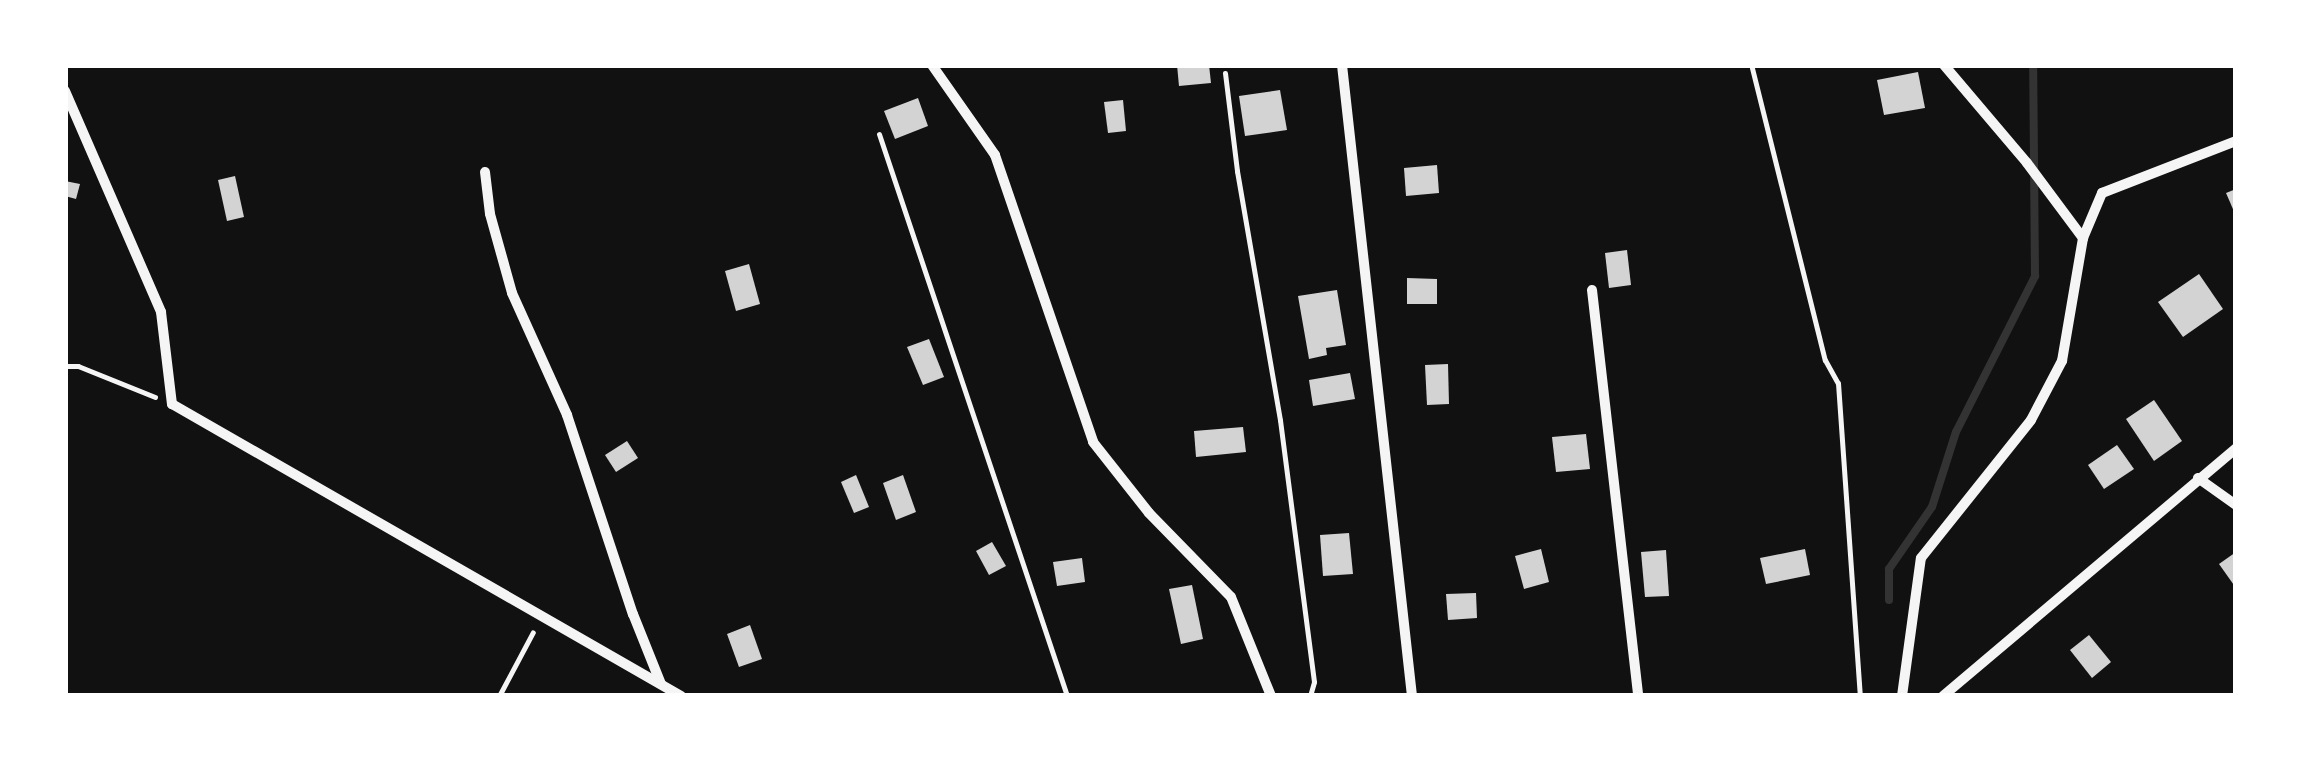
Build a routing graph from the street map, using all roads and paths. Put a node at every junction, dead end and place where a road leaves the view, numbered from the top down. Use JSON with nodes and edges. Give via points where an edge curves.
{"nodes":[{"id":1,"x":932,"y":65,"type":"edge"},
{"id":2,"x":1342,"y":65,"type":"edge"},
{"id":3,"x":1944,"y":65,"type":"edge"},
{"id":4,"x":1752,"y":68,"type":"dead end"},
{"id":5,"x":1225,"y":74,"type":"dead end"},
{"id":6,"x":65,"y":91,"type":"edge"},
{"id":7,"x":878,"y":134,"type":"dead end"},
{"id":8,"x":2236,"y":141,"type":"edge"},
{"id":9,"x":485,"y":172,"type":"dead end"},
{"id":10,"x":2082,"y":238,"type":"junction"},
{"id":11,"x":1592,"y":290,"type":"dead end"},
{"id":12,"x":65,"y":366,"type":"edge"},
{"id":13,"x":172,"y":404,"type":"junction"},
{"id":14,"x":2236,"y":448,"type":"edge"},
{"id":15,"x":2198,"y":478,"type":"junction"},
{"id":16,"x":2236,"y":505,"type":"edge"},
{"id":17,"x":542,"y":616,"type":"junction"},
{"id":18,"x":662,"y":685,"type":"junction"},
{"id":19,"x":499,"y":696,"type":"edge"},
{"id":20,"x":680,"y":696,"type":"edge"},
{"id":21,"x":1067,"y":696,"type":"edge"},
{"id":22,"x":1271,"y":696,"type":"edge"},
{"id":23,"x":1310,"y":696,"type":"edge"},
{"id":24,"x":1412,"y":696,"type":"edge"},
{"id":25,"x":1638,"y":696,"type":"edge"},
{"id":26,"x":1860,"y":696,"type":"edge"},
{"id":27,"x":1902,"y":696,"type":"edge"},
{"id":28,"x":1944,"y":696,"type":"edge"}],
"edges":[{"from":1,"to":22,"type":"street","via":[[995,155],[1093,442],[1149,513],[1232,598]]},
{"from":2,"to":24,"type":"street"},
{"from":3,"to":10,"type":"street"},
{"from":4,"to":26,"type":"path","via":[[1825,360],[1838,383]]},
{"from":5,"to":23,"type":"path","via":[[1280,420],[1314,682]]},
{"from":6,"to":13,"type":"street","via":[[161,312]]},
{"from":7,"to":21,"type":"path"},
{"from":8,"to":10,"type":"street","via":[[2102,193]]},
{"from":9,"to":18,"type":"street","via":[[512,292],[567,415]]},
{"from":10,"to":27,"type":"street","via":[[2062,360],[2031,420],[1921,558]]},
{"from":11,"to":25,"type":"street"},
{"from":12,"to":13,"type":"path"},
{"from":13,"to":17,"type":"street"},
{"from":14,"to":15,"type":"street"},
{"from":15,"to":16,"type":"street"},
{"from":15,"to":28,"type":"street"},
{"from":17,"to":18,"type":"street"},
{"from":17,"to":19,"type":"path"},
{"from":18,"to":20,"type":"street"}]}
